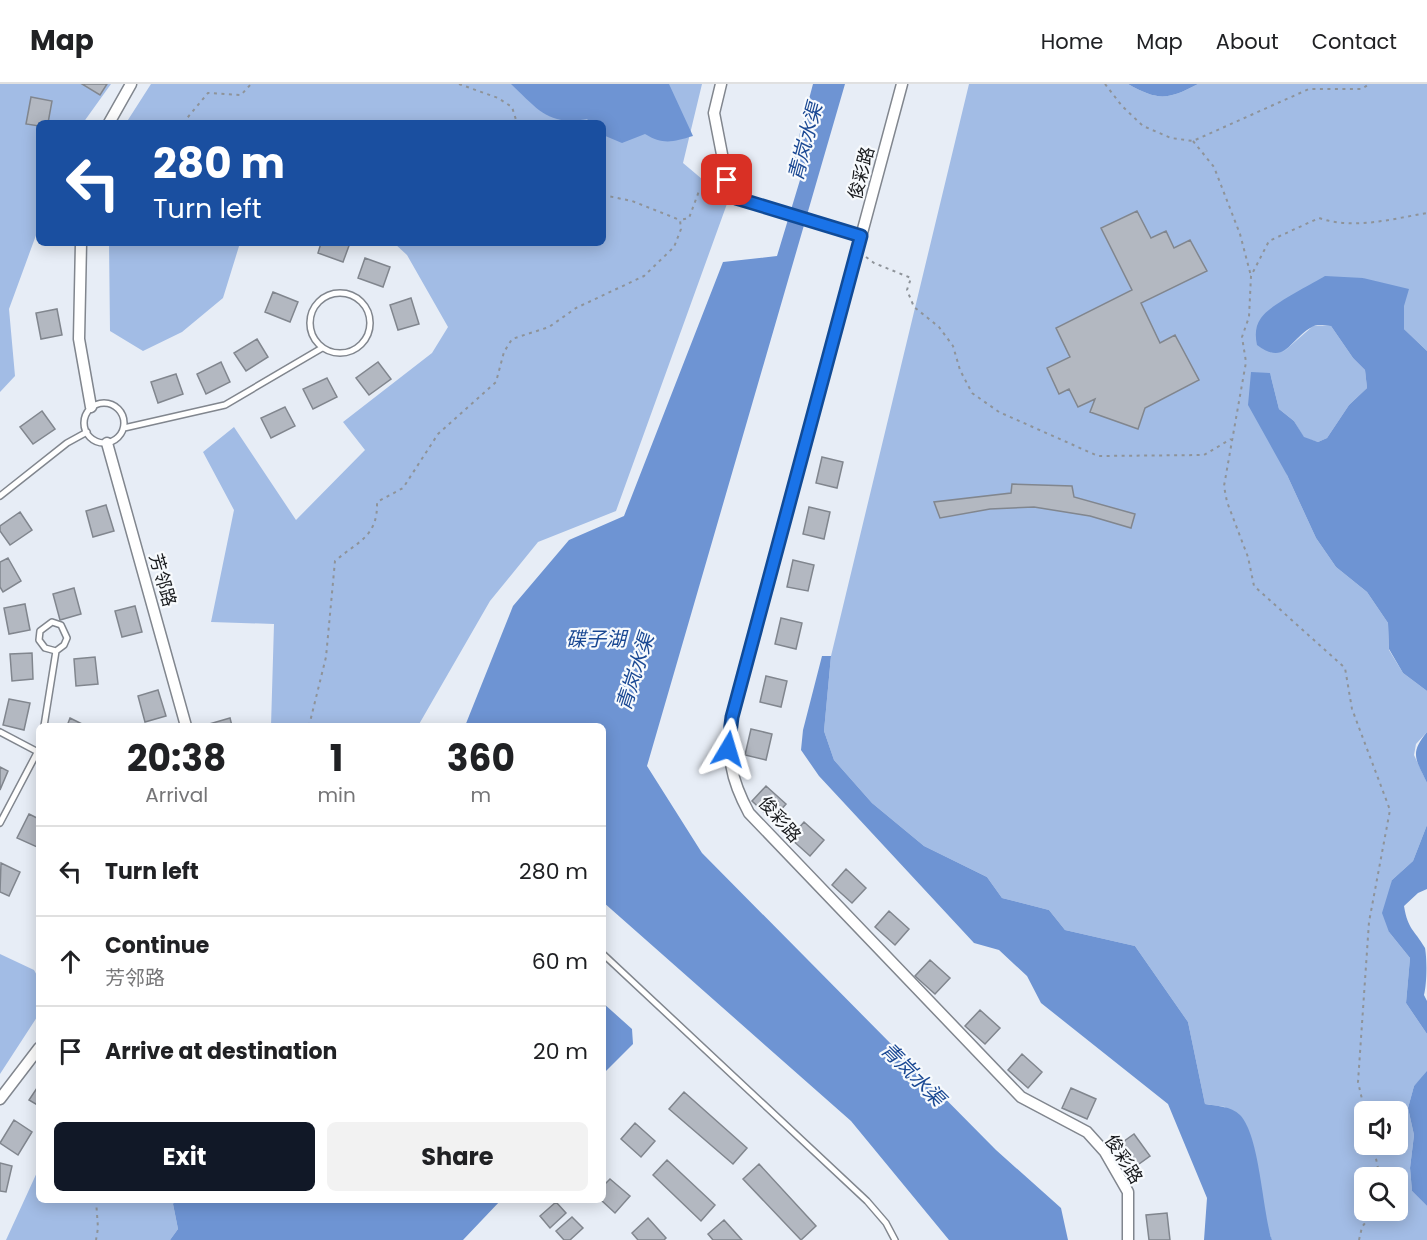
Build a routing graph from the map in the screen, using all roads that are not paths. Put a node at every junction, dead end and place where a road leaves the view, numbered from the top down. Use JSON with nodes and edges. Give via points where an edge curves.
{"nodes":[{"id":1,"x":131,"y":84,"type":"edge"},
{"id":2,"x":721,"y":84,"type":"edge"},
{"id":3,"x":902,"y":84,"type":"edge"},
{"id":4,"x":111,"y":120,"type":"edge"},
{"id":5,"x":861,"y":236,"type":"junction"},
{"id":6,"x":81,"y":246,"type":"edge"},
{"id":7,"x":322,"y":348,"type":"junction"},
{"id":8,"x":91,"y":407,"type":"junction"},
{"id":9,"x":124,"y":428,"type":"junction"},
{"id":10,"x":87,"y":432,"type":"junction"},
{"id":11,"x":107,"y":442,"type":"junction"},
{"id":12,"x":0,"y":496,"type":"edge"},
{"id":13,"x":56,"y":651,"type":"junction"},
{"id":14,"x":44,"y":723,"type":"edge"},
{"id":15,"x":185,"y":723,"type":"edge"},
{"id":16,"x":0,"y":732,"type":"edge"},
{"id":17,"x":36,"y":749,"type":"edge"},
{"id":18,"x":36,"y":756,"type":"edge"},
{"id":19,"x":0,"y":823,"type":"edge"},
{"id":20,"x":606,"y":957,"type":"edge"},
{"id":21,"x":36,"y":1052,"type":"edge"},
{"id":22,"x":0,"y":1099,"type":"edge"},
{"id":23,"x":895,"y":1240,"type":"edge"},
{"id":24,"x":1128,"y":1240,"type":"edge"}],
"edges":[{"from":1,"to":4,"type":"street"},
{"from":2,"to":5,"type":"street","via":[[714,114],[727,180],[736,198]]},
{"from":3,"to":5,"type":"street","name":"俊彩路"},
{"from":5,"to":24,"type":"street","name":"俊彩路","via":[[732,717],[728,749],[737,789],[749,813],[1021,1096],[1087,1132],[1105,1152],[1128,1192]]},
{"from":6,"to":8,"type":"street","via":[[79,339]]},
{"from":7,"to":7,"type":"lane","via":[[342,354],[354,351],[368,338],[370,314],[365,304],[353,295],[337,292],[313,310],[310,328]]},
{"from":7,"to":9,"type":"lane","via":[[225,405]]},
{"from":8,"to":9,"type":"lane","via":[[114,405],[123,416]]},
{"from":8,"to":10,"type":"lane","via":[[84,419]]},
{"from":9,"to":11,"type":"lane","via":[[117,438]]},
{"from":10,"to":11,"type":"lane","via":[[93,440]]},
{"from":10,"to":12,"type":"lane"},
{"from":11,"to":15,"type":"street","name":"芳邻路"},
{"from":13,"to":13,"type":"lane","via":[[64,645],[67,633],[52,622],[40,631],[39,640],[45,648]]},
{"from":13,"to":14,"type":"lane"},
{"from":16,"to":17,"type":"lane"},
{"from":18,"to":19,"type":"lane"},
{"from":20,"to":23,"type":"lane","via":[[867,1201]]},
{"from":21,"to":22,"type":"street"}]}
